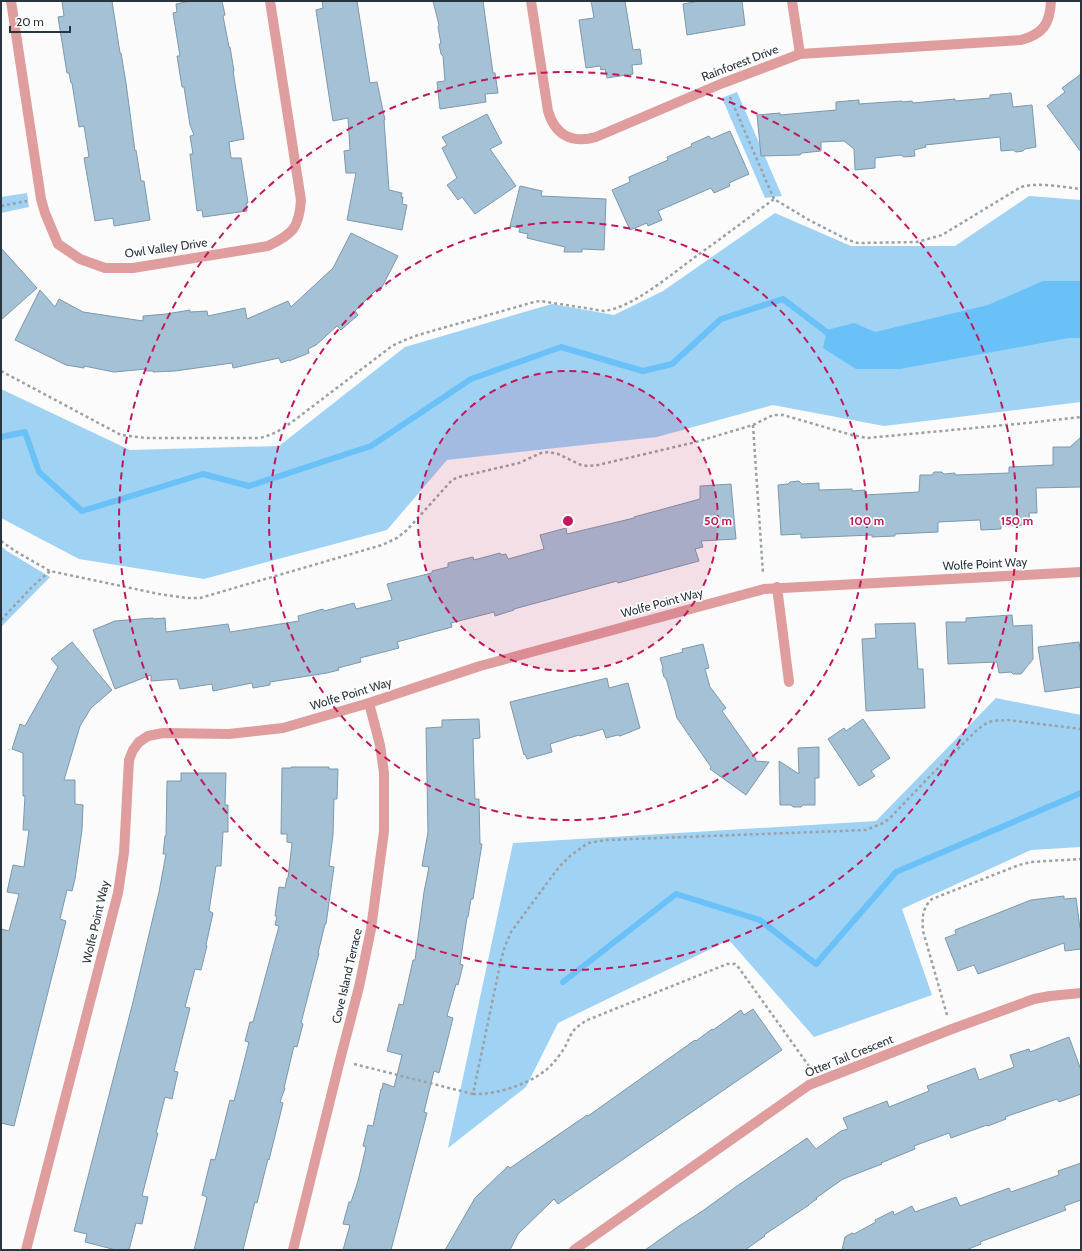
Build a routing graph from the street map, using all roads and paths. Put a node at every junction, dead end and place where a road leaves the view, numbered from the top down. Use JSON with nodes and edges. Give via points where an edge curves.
{"nodes":[{"id":1,"x":11,"y":1,"type":"edge"},
{"id":2,"x":270,"y":1,"type":"edge"},
{"id":3,"x":531,"y":1,"type":"edge"},
{"id":4,"x":792,"y":1,"type":"edge"},
{"id":5,"x":1051,"y":1,"type":"edge"},
{"id":6,"x":800,"y":54,"type":"junction"},
{"id":7,"x":723,"y":83,"type":"junction"},
{"id":8,"x":1081,"y":189,"type":"edge"},
{"id":9,"x":41,"y":199,"type":"junction"},
{"id":10,"x":774,"y":199,"type":"junction"},
{"id":11,"x":1,"y":206,"type":"edge"},
{"id":12,"x":1,"y":371,"type":"edge"},
{"id":13,"x":1081,"y":417,"type":"edge"},
{"id":14,"x":753,"y":425,"type":"junction"},
{"id":15,"x":1,"y":541,"type":"edge"},
{"id":16,"x":50,"y":571,"type":"junction"},
{"id":17,"x":1081,"y":572,"type":"edge"},
{"id":18,"x":776,"y":587,"type":"junction"},
{"id":19,"x":764,"y":589,"type":"junction"},
{"id":20,"x":1,"y":620,"type":"edge"},
{"id":21,"x":789,"y":682,"type":"dead end"},
{"id":22,"x":369,"y":703,"type":"junction"},
{"id":23,"x":1081,"y":729,"type":"edge"},
{"id":24,"x":1081,"y":859,"type":"edge"},
{"id":25,"x":1081,"y":993,"type":"edge"},
{"id":26,"x":952,"y":1029,"type":"junction"},
{"id":27,"x":340,"y":1060,"type":"junction"},
{"id":28,"x":819,"y":1081,"type":"junction"},
{"id":29,"x":473,"y":1094,"type":"junction"},
{"id":30,"x":26,"y":1250,"type":"edge"},
{"id":31,"x":293,"y":1250,"type":"edge"},
{"id":32,"x":574,"y":1250,"type":"edge"}],
"edges":[{"from":1,"to":9,"type":"street","name":"Owl Valley Drive"},
{"from":2,"to":9,"type":"street","name":"Owl Valley Drive","via":[[301,200],[300,216],[293,229],[282,239],[268,246],[133,268],[104,268],[80,259],[58,244]]},
{"from":3,"to":7,"type":"street","name":"Rainforest Drive","via":[[548,111],[556,129],[564,135],[585,140],[596,137]]},
{"from":4,"to":6,"type":"street"},
{"from":5,"to":6,"type":"street","name":"Rainforest Drive","via":[[1046,24],[1038,33],[1021,40]]},
{"from":6,"to":7,"type":"street","name":"Rainforest Drive"},
{"from":7,"to":10,"type":"path"},
{"from":8,"to":10,"type":"path","via":[[1038,184],[1021,187],[954,229],[917,242],[858,243],[848,240]]},
{"from":9,"to":11,"type":"path"},
{"from":10,"to":12,"type":"path","via":[[633,301],[604,311],[540,301],[418,335],[392,346],[281,430],[269,436],[146,438],[121,435]]},
{"from":13,"to":14,"type":"path","via":[[867,438],[783,415],[773,415]]},
{"from":14,"to":16,"type":"path","via":[[598,466],[581,465],[549,452],[519,463],[459,477],[452,480],[397,538],[382,545],[200,598],[159,594]]},
{"from":14,"to":19,"type":"path"},
{"from":15,"to":16,"type":"path"},
{"from":16,"to":20,"type":"path"},
{"from":17,"to":18,"type":"street","name":"Wolfe Point Way"},
{"from":18,"to":19,"type":"street","name":"Wolfe Point Way"},
{"from":18,"to":21,"type":"street"},
{"from":19,"to":22,"type":"street","name":"Wolfe Point Way","via":[[480,666]]},
{"from":22,"to":27,"type":"street","name":"Cove Island Terrace","via":[[384,773],[384,831],[371,929]]},
{"from":22,"to":30,"type":"street","name":"Wolfe Point Way","via":[[283,728],[229,734],[163,733],[148,736],[133,750],[129,760],[124,854],[118,892]]},
{"from":23,"to":29,"type":"path","via":[[1008,720],[985,724],[890,818],[866,830],[606,840],[588,843],[559,867],[508,939],[501,960]]},
{"from":24,"to":26,"type":"path","via":[[1019,865],[932,898],[927,904],[922,918],[923,931]]},
{"from":25,"to":26,"type":"street","name":"Otter Tail Crescent","via":[[1034,999]]},
{"from":26,"to":28,"type":"street","name":"Otter Tail Crescent"},
{"from":27,"to":29,"type":"path"},
{"from":27,"to":31,"type":"street","name":"Cove Island Terrace"},
{"from":28,"to":29,"type":"path","via":[[739,968],[735,964],[727,964],[585,1021],[576,1028],[566,1046],[540,1075],[498,1091]]},
{"from":28,"to":32,"type":"street","name":"Otter Tail Crescent"}]}
